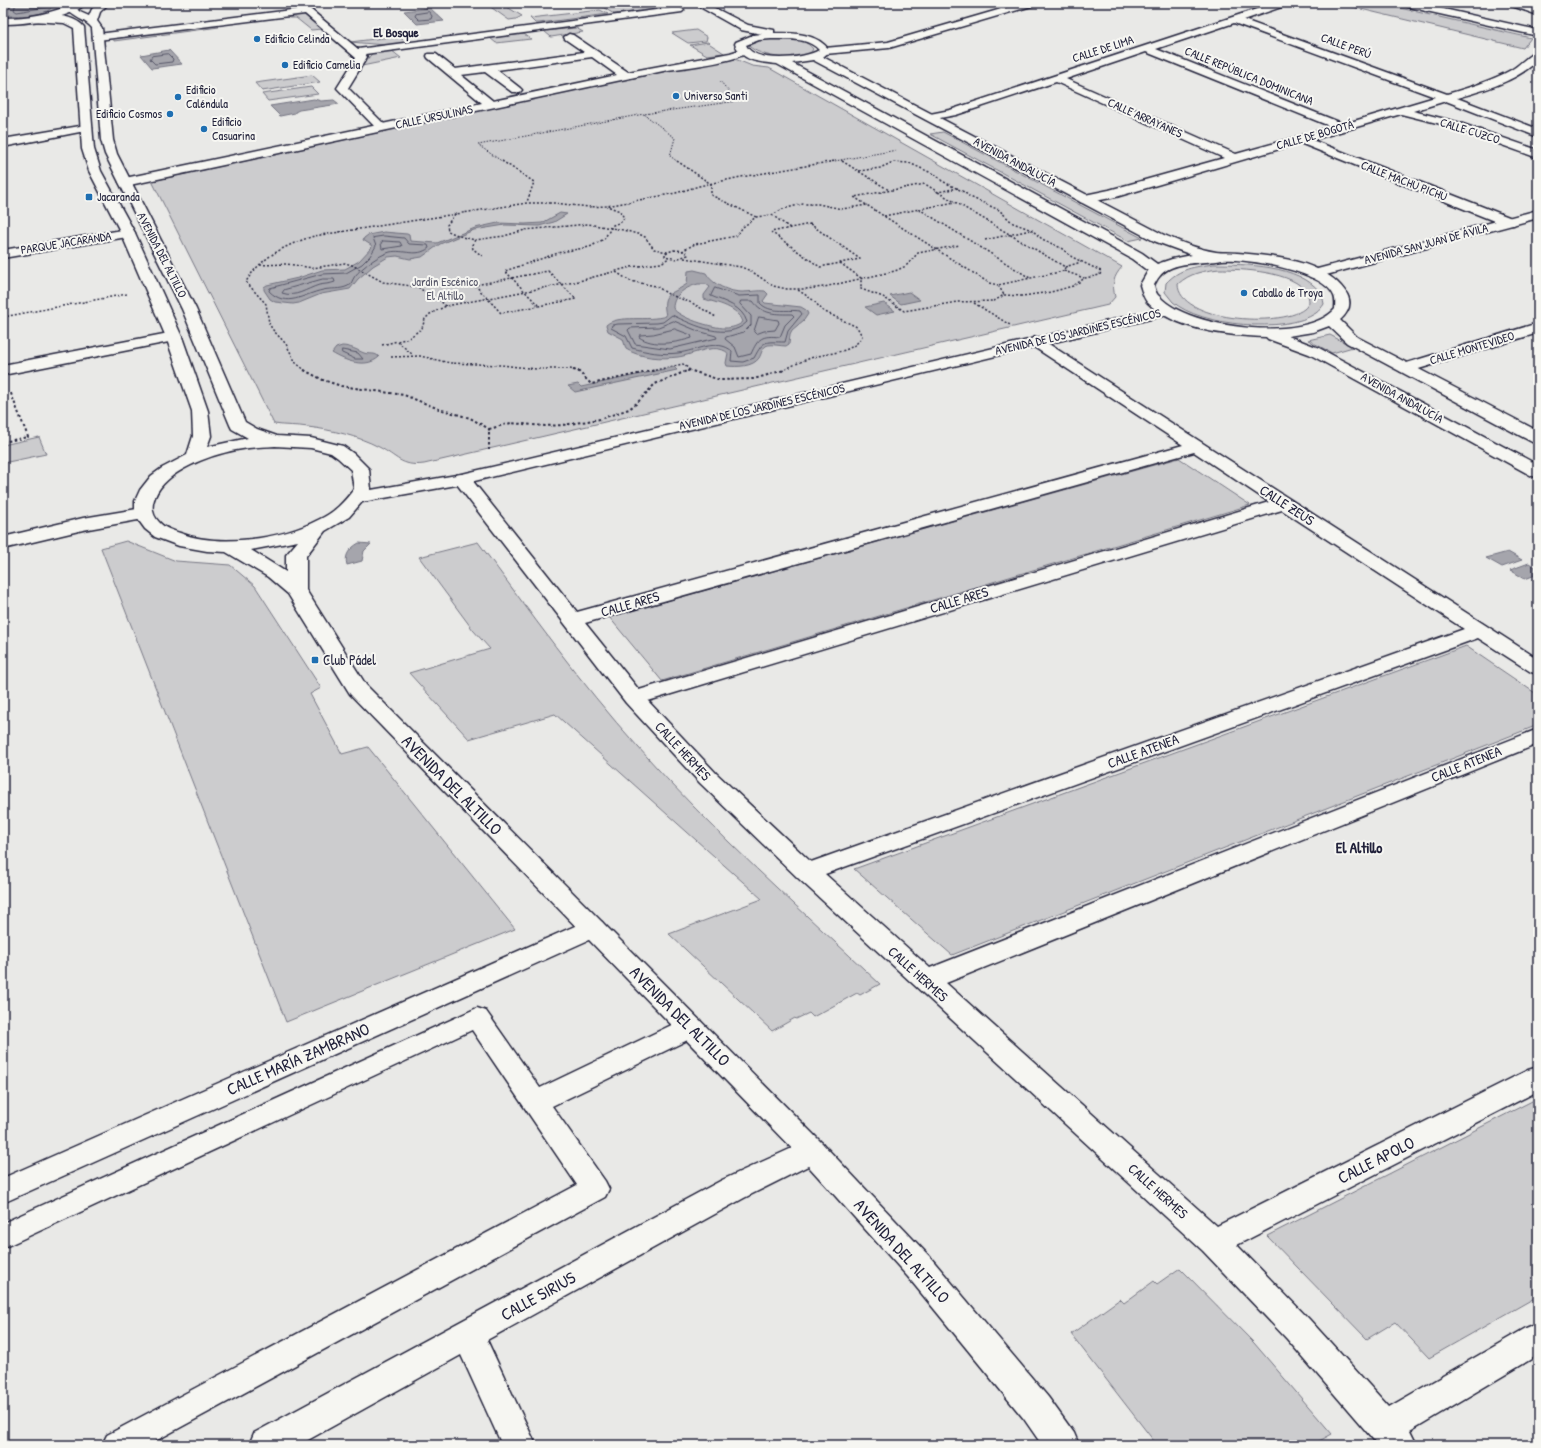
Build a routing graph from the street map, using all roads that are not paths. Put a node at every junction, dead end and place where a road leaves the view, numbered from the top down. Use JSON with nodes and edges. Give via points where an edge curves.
{"nodes":[{"id":1,"x":81,"y":3,"type":"edge"},
{"id":2,"x":104,"y":3,"type":"edge"},
{"id":3,"x":698,"y":3,"type":"edge"},
{"id":4,"x":1032,"y":3,"type":"edge"},
{"id":5,"x":1284,"y":3,"type":"edge"},
{"id":6,"x":1404,"y":3,"type":"edge"},
{"id":7,"x":1451,"y":3,"type":"edge"},
{"id":8,"x":1512,"y":3,"type":"edge"},
{"id":9,"x":72,"y":6,"type":"edge"},
{"id":10,"x":1427,"y":8,"type":"junction"},
{"id":11,"x":679,"y":10,"type":"dead end"},
{"id":12,"x":1538,"y":12,"type":"edge"},
{"id":13,"x":36,"y":19,"type":"junction"},
{"id":14,"x":1236,"y":20,"type":"junction"},
{"id":15,"x":3,"y":21,"type":"edge"},
{"id":16,"x":92,"y":21,"type":"junction"},
{"id":17,"x":745,"y":28,"type":"junction"},
{"id":18,"x":1538,"y":33,"type":"edge"},
{"id":19,"x":787,"y":36,"type":"junction"},
{"id":20,"x":98,"y":37,"type":"junction"},
{"id":21,"x":569,"y":37,"type":"dead end"},
{"id":22,"x":743,"y":47,"type":"junction"},
{"id":23,"x":1147,"y":49,"type":"junction"},
{"id":24,"x":356,"y":52,"type":"junction"},
{"id":25,"x":593,"y":54,"type":"junction"},
{"id":26,"x":820,"y":54,"type":"junction"},
{"id":27,"x":1538,"y":54,"type":"edge"},
{"id":28,"x":432,"y":56,"type":"dead end"},
{"id":29,"x":780,"y":61,"type":"junction"},
{"id":30,"x":487,"y":68,"type":"junction"},
{"id":31,"x":452,"y":73,"type":"junction"},
{"id":32,"x":626,"y":76,"type":"junction"},
{"id":33,"x":1056,"y":78,"type":"junction"},
{"id":34,"x":516,"y":90,"type":"dead end"},
{"id":35,"x":1448,"y":98,"type":"junction"},
{"id":36,"x":491,"y":105,"type":"junction"},
{"id":37,"x":1400,"y":111,"type":"junction"},
{"id":38,"x":929,"y":117,"type":"junction"},
{"id":39,"x":86,"y":125,"type":"junction"},
{"id":40,"x":382,"y":128,"type":"junction"},
{"id":41,"x":1342,"y":128,"type":"junction"},
{"id":42,"x":1538,"y":133,"type":"edge"},
{"id":43,"x":3,"y":138,"type":"edge"},
{"id":44,"x":1299,"y":139,"type":"junction"},
{"id":45,"x":3,"y":143,"type":"edge"},
{"id":46,"x":1538,"y":154,"type":"edge"},
{"id":47,"x":1235,"y":158,"type":"junction"},
{"id":48,"x":125,"y":182,"type":"junction"},
{"id":49,"x":1085,"y":199,"type":"junction"},
{"id":50,"x":1538,"y":214,"type":"edge"},
{"id":51,"x":1509,"y":222,"type":"junction"},
{"id":52,"x":128,"y":233,"type":"junction"},
{"id":53,"x":3,"y":254,"type":"edge"},
{"id":54,"x":1218,"y":257,"type":"junction"},
{"id":55,"x":1157,"y":271,"type":"junction"},
{"id":56,"x":1315,"y":274,"type":"junction"},
{"id":57,"x":1167,"y":311,"type":"junction"},
{"id":58,"x":1332,"y":320,"type":"junction"},
{"id":59,"x":1538,"y":328,"type":"edge"},
{"id":60,"x":1263,"y":332,"type":"junction"},
{"id":61,"x":174,"y":337,"type":"junction"},
{"id":62,"x":1036,"y":342,"type":"junction"},
{"id":63,"x":1406,"y":368,"type":"junction"},
{"id":64,"x":3,"y":370,"type":"edge"},
{"id":65,"x":1538,"y":438,"type":"edge"},
{"id":66,"x":275,"y":441,"type":"junction"},
{"id":67,"x":1197,"y":446,"type":"junction"},
{"id":68,"x":195,"y":456,"type":"junction"},
{"id":69,"x":1538,"y":472,"type":"edge"},
{"id":70,"x":462,"y":479,"type":"junction"},
{"id":71,"x":356,"y":498,"type":"junction"},
{"id":72,"x":1284,"y":503,"type":"junction"},
{"id":73,"x":143,"y":514,"type":"junction"},
{"id":74,"x":318,"y":528,"type":"junction"},
{"id":75,"x":3,"y":543,"type":"edge"},
{"id":76,"x":232,"y":547,"type":"junction"},
{"id":77,"x":296,"y":590,"type":"junction"},
{"id":78,"x":572,"y":620,"type":"junction"},
{"id":79,"x":1480,"y":630,"type":"junction"},
{"id":80,"x":1538,"y":668,"type":"edge"},
{"id":81,"x":634,"y":698,"type":"junction"},
{"id":82,"x":1538,"y":736,"type":"edge"},
{"id":83,"x":807,"y":872,"type":"junction"},
{"id":84,"x":593,"y":928,"type":"junction"},
{"id":85,"x":926,"y":980,"type":"junction"},
{"id":86,"x":691,"y":1027,"type":"junction"},
{"id":87,"x":1538,"y":1078,"type":"edge"},
{"id":88,"x":536,"y":1102,"type":"junction"},
{"id":89,"x":812,"y":1152,"type":"junction"},
{"id":90,"x":3,"y":1191,"type":"edge"},
{"id":91,"x":3,"y":1236,"type":"edge"},
{"id":92,"x":1214,"y":1242,"type":"junction"},
{"id":93,"x":468,"y":1334,"type":"junction"},
{"id":94,"x":1538,"y":1338,"type":"edge"},
{"id":95,"x":1392,"y":1436,"type":"edge"},
{"id":96,"x":118,"y":1445,"type":"edge"},
{"id":97,"x":266,"y":1445,"type":"edge"},
{"id":98,"x":519,"y":1445,"type":"edge"},
{"id":99,"x":1062,"y":1445,"type":"edge"}],
"edges":[{"from":1,"to":9,"type":"street"},
{"from":2,"to":16,"type":"street","via":[[95,11]]},
{"from":3,"to":17,"type":"street"},
{"from":4,"to":26,"type":"street","via":[[889,45]]},
{"from":5,"to":14,"type":"street","name":"CALLE DE LIMA"},
{"from":6,"to":10,"type":"street"},
{"from":7,"to":10,"type":"street"},
{"from":8,"to":12,"type":"street"},
{"from":9,"to":13,"type":"street","via":[[58,14]]},
{"from":9,"to":16,"type":"street","via":[[77,14]]},
{"from":10,"to":18,"type":"street"},
{"from":11,"to":24,"type":"street"},
{"from":13,"to":15,"type":"street"},
{"from":13,"to":39,"type":"street","name":"AVENIDA DEL ALTILLO","via":[[65,20],[79,27]]},
{"from":14,"to":23,"type":"street","name":"CALLE DE LIMA"},
{"from":14,"to":35,"type":"street","name":"CALLE PERÚ"},
{"from":16,"to":20,"type":"street","name":"AVENIDA DEL ALTILLO","via":[[97,28]]},
{"from":17,"to":19,"type":"street"},
{"from":17,"to":22,"type":"street"},
{"from":19,"to":22,"type":"street","name":"CALLE URSULINAS","via":[[757,37]]},
{"from":19,"to":26,"type":"street","name":"AVENIDA ANDALUCÍA","via":[[819,43]]},
{"from":20,"to":24,"type":"street","via":[[307,11]]},
{"from":20,"to":48,"type":"street","name":"AVENIDA DEL ALTILLO","via":[[107,140]]},
{"from":21,"to":25,"type":"street"},
{"from":22,"to":29,"type":"street","via":[[759,58]]},
{"from":22,"to":32,"type":"street","name":"CALLE URSULINAS","via":[[732,56]]},
{"from":23,"to":33,"type":"street","name":"CALLE DE LIMA"},
{"from":23,"to":41,"type":"street","name":"CALLE REPÚBLICA DOMINICANA"},
{"from":24,"to":40,"type":"street","via":[[362,57],[342,88]]},
{"from":25,"to":30,"type":"street"},
{"from":25,"to":32,"type":"street"},
{"from":26,"to":29,"type":"street","via":[[800,60]]},
{"from":26,"to":38,"type":"street","name":"AVENIDA ANDALUCÍA"},
{"from":27,"to":35,"type":"street","name":"CALLE DE BOGOTÁ","via":[[1529,64],[1509,77]]},
{"from":28,"to":31,"type":"street"},
{"from":29,"to":55,"type":"street","name":"AVENIDA ANDALUCÍA","via":[[1137,256]]},
{"from":30,"to":31,"type":"street"},
{"from":30,"to":34,"type":"street"},
{"from":31,"to":36,"type":"street"},
{"from":32,"to":36,"type":"street","name":"CALLE URSULINAS"},
{"from":33,"to":38,"type":"street","name":"CALLE DE LIMA","via":[[952,113]]},
{"from":33,"to":47,"type":"street","name":"CALLE ARRAYANES"},
{"from":35,"to":37,"type":"street","name":"CALLE DE BOGOTÁ"},
{"from":35,"to":42,"type":"street","name":"CALLE PERÚ"},
{"from":36,"to":40,"type":"street","name":"CALLE URSULINAS"},
{"from":37,"to":41,"type":"street","name":"CALLE DE BOGOTÁ"},
{"from":37,"to":46,"type":"street","name":"CALLE CUZCO","via":[[1453,124]]},
{"from":38,"to":49,"type":"street","name":"AVENIDA ANDALUCÍA"},
{"from":39,"to":43,"type":"street"},
{"from":39,"to":45,"type":"street"},
{"from":39,"to":52,"type":"street","name":"AVENIDA DEL ALTILLO","via":[[88,149],[95,171]]},
{"from":40,"to":48,"type":"street","name":"CALLE URSULINAS"},
{"from":41,"to":44,"type":"street","name":"CALLE DE BOGOTÁ"},
{"from":44,"to":47,"type":"street","name":"CALLE DE BOGOTÁ"},
{"from":44,"to":51,"type":"street","name":"CALLE MACHU PICHU"},
{"from":47,"to":49,"type":"street","name":"CALLE DE BOGOTÁ","via":[[1111,194]]},
{"from":48,"to":66,"type":"street","name":"AVENIDA DEL ALTILLO","via":[[190,309],[238,425],[251,433]]},
{"from":49,"to":54,"type":"street","name":"AVENIDA ANDALUCÍA","via":[[1173,245]]},
{"from":50,"to":51,"type":"street","name":"AVENIDA SAN JUAN DE ÁVILA"},
{"from":51,"to":56,"type":"street","name":"AVENIDA SAN JUAN DE ÁVILA"},
{"from":52,"to":53,"type":"street","name":"PARQUE JACARANDA"},
{"from":52,"to":61,"type":"street","name":"AVENIDA DEL ALTILLO"},
{"from":54,"to":55,"type":"street","via":[[1195,258]]},
{"from":54,"to":56,"type":"street","via":[[1257,259]]},
{"from":55,"to":57,"type":"street","via":[[1147,285],[1152,298]]},
{"from":56,"to":58,"type":"street","via":[[1333,285],[1342,297],[1342,309]]},
{"from":57,"to":60,"type":"street","via":[[1220,329]]},
{"from":57,"to":62,"type":"street","name":"AVENIDA DE LOS JARDINES ESCÉNICOS"},
{"from":58,"to":60,"type":"street","via":[[1312,328]]},
{"from":58,"to":63,"type":"street","name":"AVENIDA ANDALUCÍA","via":[[1352,340]]},
{"from":59,"to":63,"type":"street","name":"CALLE MONTEVIDEO"},
{"from":60,"to":69,"type":"street","name":"AVENIDA ANDALUCÍA","via":[[1314,351]]},
{"from":61,"to":64,"type":"street"},
{"from":61,"to":68,"type":"street","name":"AVENIDA DEL ALTILLO","via":[[200,411],[202,436]]},
{"from":62,"to":67,"type":"street","name":"CALLE ZEUS"},
{"from":62,"to":70,"type":"street","name":"AVENIDA DE LOS JARDINES ESCÉNICOS"},
{"from":63,"to":65,"type":"street","name":"AVENIDA ANDALUCÍA"},
{"from":66,"to":68,"type":"street","name":"AVENIDA DEL ALTILLO","via":[[234,445]]},
{"from":66,"to":71,"type":"street","name":"AVENIDA DEL ALTILLO","via":[[313,444],[343,453],[360,469],[363,488]]},
{"from":67,"to":72,"type":"street","name":"CALLE ZEUS"},
{"from":67,"to":78,"type":"street","name":"CALLE ARES"},
{"from":68,"to":73,"type":"street","name":"AVENIDA DEL ALTILLO","via":[[164,473],[146,493]]},
{"from":70,"to":71,"type":"street","name":"AVENIDA DE LOS JARDINES ESCÉNICOS"},
{"from":70,"to":78,"type":"street","name":"CALLE HERMES"},
{"from":71,"to":74,"type":"street","name":"AVENIDA DEL ALTILLO","via":[[338,517]]},
{"from":72,"to":79,"type":"street","name":"CALLE ZEUS"},
{"from":72,"to":81,"type":"street","name":"CALLE ARES"},
{"from":73,"to":75,"type":"street","via":[[83,524]]},
{"from":73,"to":76,"type":"street","name":"AVENIDA DEL ALTILLO","via":[[159,532],[183,541]]},
{"from":74,"to":76,"type":"street","name":"AVENIDA DEL ALTILLO","via":[[277,541]]},
{"from":74,"to":77,"type":"street","name":"AVENIDA DEL ALTILLO","via":[[296,555]]},
{"from":76,"to":77,"type":"street","name":"AVENIDA DEL ALTILLO","via":[[275,573]]},
{"from":77,"to":84,"type":"street","name":"AVENIDA DEL ALTILLO","via":[[358,689]]},
{"from":78,"to":81,"type":"street","name":"CALLE HERMES"},
{"from":79,"to":80,"type":"street","name":"CALLE ZEUS"},
{"from":79,"to":83,"type":"street","name":"CALLE ATENEA"},
{"from":81,"to":83,"type":"street","name":"CALLE HERMES","via":[[708,778]]},
{"from":82,"to":85,"type":"street","name":"CALLE ATENEA"},
{"from":83,"to":85,"type":"street","name":"CALLE HERMES"},
{"from":84,"to":86,"type":"street","name":"AVENIDA DEL ALTILLO"},
{"from":84,"to":90,"type":"street","name":"CALLE MARÍA ZAMBRANO"},
{"from":85,"to":92,"type":"street","name":"CALLE HERMES"},
{"from":86,"to":88,"type":"lane"},
{"from":86,"to":89,"type":"street","name":"AVENIDA DEL ALTILLO"},
{"from":87,"to":92,"type":"street","name":"CALLE APOLO"},
{"from":88,"to":91,"type":"lane","via":[[477,1018]]},
{"from":88,"to":96,"type":"lane","via":[[595,1189]]},
{"from":89,"to":93,"type":"street","name":"CALLE SIRIUS","via":[[732,1189]]},
{"from":89,"to":99,"type":"street","name":"AVENIDA DEL ALTILLO","via":[[919,1267],[1036,1408]]},
{"from":92,"to":95,"type":"street","name":"CALLE HERMES","via":[[1298,1329]]},
{"from":93,"to":97,"type":"street","name":"CALLE SIRIUS"},
{"from":93,"to":98,"type":"street"},
{"from":94,"to":95,"type":"street"}]}
